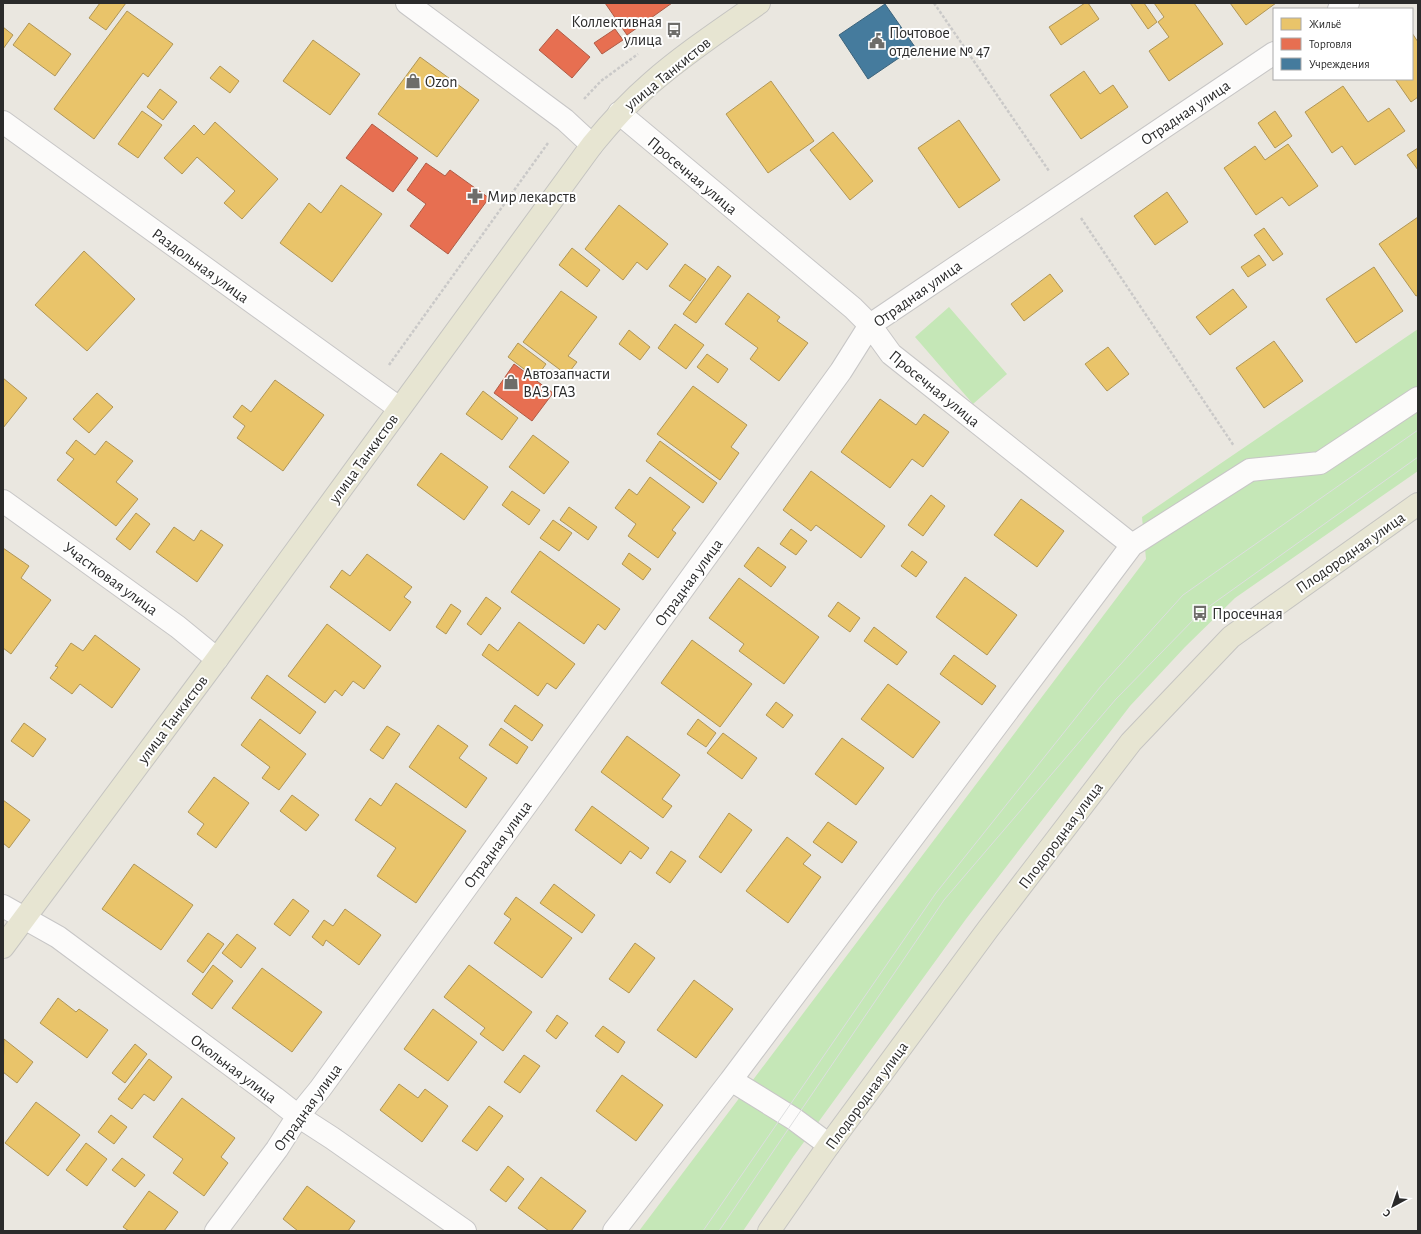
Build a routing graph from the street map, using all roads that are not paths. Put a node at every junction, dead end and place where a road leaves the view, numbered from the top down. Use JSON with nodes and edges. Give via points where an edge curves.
{"nodes":[{"id":1,"x":407,"y":3,"type":"edge"},
{"id":2,"x":759,"y":3,"type":"edge"},
{"id":3,"x":1273,"y":54,"type":"edge"},
{"id":4,"x":619,"y":113,"type":"junction"},
{"id":5,"x":3,"y":122,"type":"edge"},
{"id":6,"x":592,"y":145,"type":"junction"},
{"id":7,"x":870,"y":324,"type":"junction"},
{"id":8,"x":1418,"y":398,"type":"edge"},
{"id":9,"x":399,"y":408,"type":"junction"},
{"id":10,"x":3,"y":500,"type":"edge"},
{"id":11,"x":1418,"y":504,"type":"edge"},
{"id":12,"x":1132,"y":545,"type":"junction"},
{"id":13,"x":217,"y":659,"type":"junction"},
{"id":14,"x":3,"y":906,"type":"edge"},
{"id":15,"x":25,"y":918,"type":"junction"},
{"id":16,"x":3,"y":947,"type":"edge"},
{"id":17,"x":731,"y":1080,"type":"junction"},
{"id":18,"x":298,"y":1116,"type":"junction"},
{"id":19,"x":829,"y":1145,"type":"junction"},
{"id":20,"x":216,"y":1231,"type":"edge"},
{"id":21,"x":465,"y":1231,"type":"edge"},
{"id":22,"x":614,"y":1231,"type":"edge"},
{"id":23,"x":769,"y":1231,"type":"edge"}],
"edges":[{"from":1,"to":6,"type":"street","via":[[565,120]]},
{"from":2,"to":4,"type":"main road","name":"улица Танкистов","via":[[688,53],[650,83]]},
{"from":3,"to":7,"type":"street","name":"Отрадная улица"},
{"from":4,"to":6,"type":"main road","name":"улица Танкистов"},
{"from":4,"to":7,"type":"street","name":"Просечная улица"},
{"from":5,"to":9,"type":"street","name":"Раздольная улица"},
{"from":6,"to":9,"type":"main road","name":"улица Танкистов"},
{"from":7,"to":12,"type":"street","name":"Просечная улица","via":[[891,354]]},
{"from":7,"to":18,"type":"street","name":"Отрадная улица","via":[[841,371]]},
{"from":8,"to":12,"type":"street","via":[[1320,463],[1250,470]]},
{"from":9,"to":13,"type":"main road","name":"улица Танкистов"},
{"from":10,"to":13,"type":"street","name":"Участковая улица","via":[[178,627]]},
{"from":11,"to":19,"type":"main road","name":"Плодородная улица","via":[[1231,637],[1131,742],[988,929]]},
{"from":12,"to":17,"type":"street"},
{"from":13,"to":15,"type":"main road","name":"улица Танкистов"},
{"from":14,"to":15,"type":"street","name":"Окольная улица"},
{"from":15,"to":16,"type":"main road","name":"улица Танкистов"},
{"from":15,"to":18,"type":"street","name":"Окольная улица","via":[[58,937]]},
{"from":17,"to":19,"type":"street","via":[[794,1119]]},
{"from":17,"to":22,"type":"street"},
{"from":18,"to":20,"type":"street","name":"Отрадная улица","via":[[277,1149]]},
{"from":18,"to":21,"type":"street","name":"Окольная улица"},
{"from":19,"to":23,"type":"main road","name":"Плодородная улица"}]}
